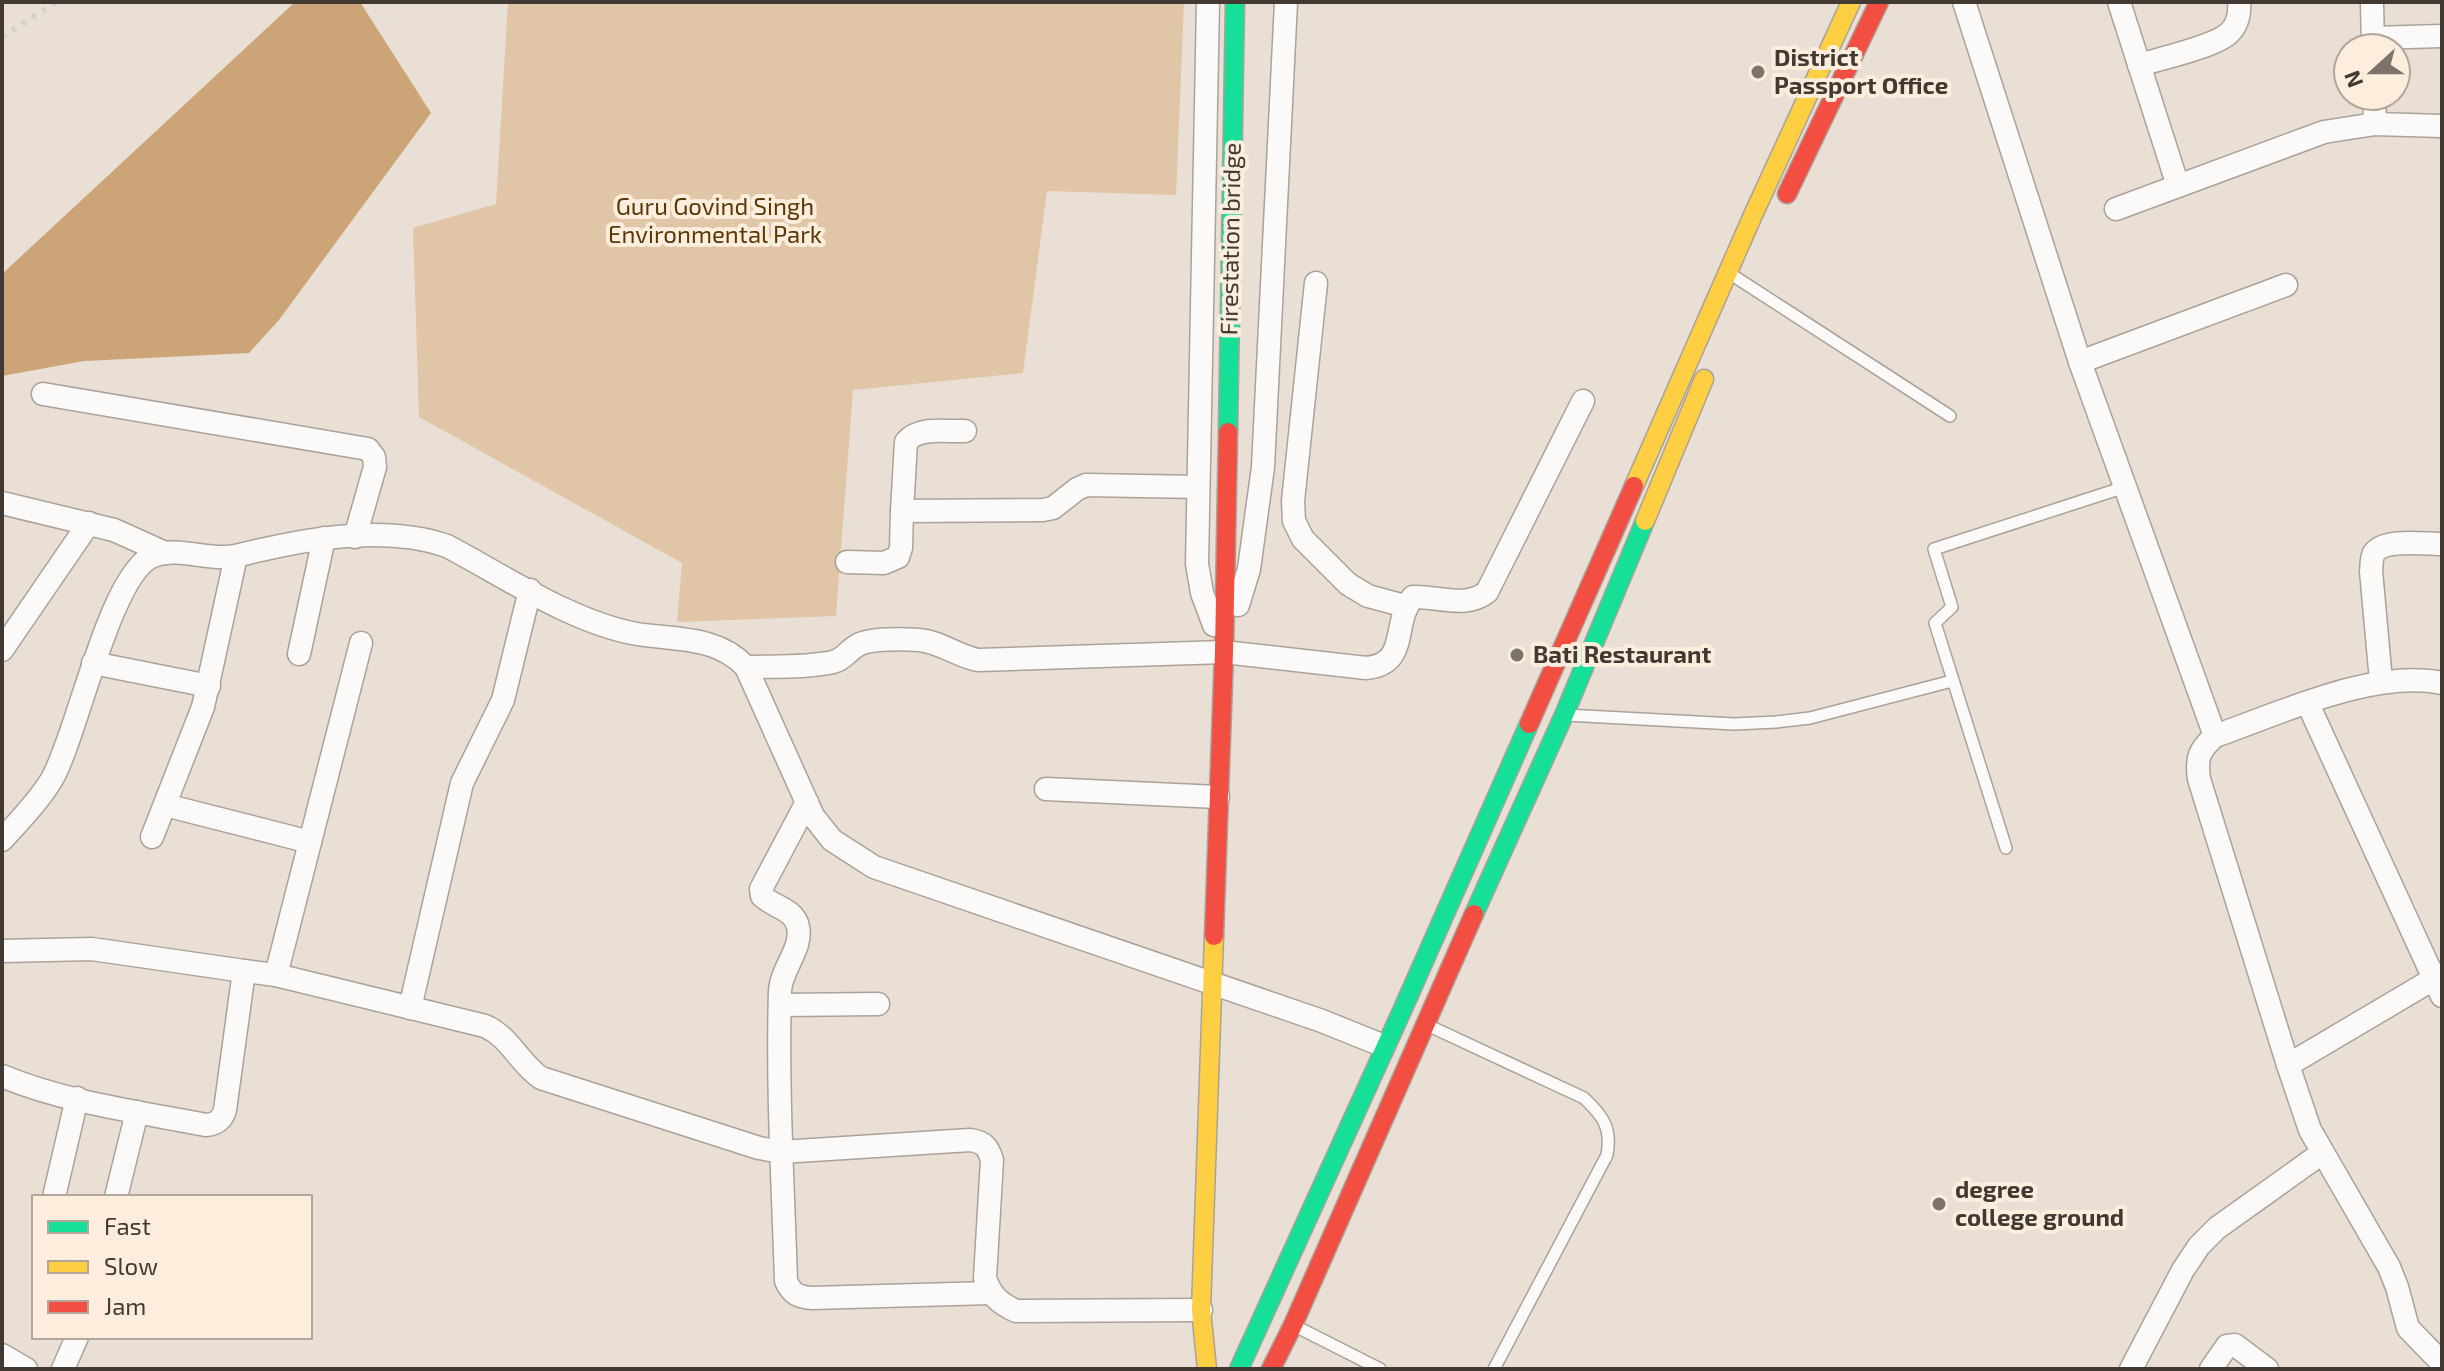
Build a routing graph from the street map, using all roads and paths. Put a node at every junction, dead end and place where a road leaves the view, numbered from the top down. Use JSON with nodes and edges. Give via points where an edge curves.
{"nodes":[{"id":1,"x":1208,"y":2,"type":"edge"},
{"id":2,"x":1235,"y":2,"type":"edge"},
{"id":3,"x":1851,"y":2,"type":"edge"},
{"id":4,"x":1879,"y":2,"type":"edge"},
{"id":5,"x":1964,"y":2,"type":"edge"},
{"id":6,"x":2119,"y":2,"type":"edge"},
{"id":7,"x":2239,"y":2,"type":"edge"},
{"id":8,"x":2372,"y":2,"type":"edge"},
{"id":9,"x":1285,"y":3,"type":"edge"},
{"id":10,"x":2373,"y":32,"type":"edge"},
{"id":11,"x":2442,"y":36,"type":"edge"},
{"id":12,"x":2412,"y":39,"type":"edge"},
{"id":13,"x":2139,"y":65,"type":"junction"},
{"id":14,"x":2375,"y":112,"type":"edge"},
{"id":15,"x":2375,"y":124,"type":"junction"},
{"id":16,"x":2442,"y":126,"type":"edge"},
{"id":17,"x":2178,"y":186,"type":"junction"},
{"id":18,"x":2116,"y":209,"type":"dead end"},
{"id":19,"x":1779,"y":210,"type":"dead end"},
{"id":20,"x":1728,"y":272,"type":"junction"},
{"id":21,"x":1316,"y":283,"type":"dead end"},
{"id":22,"x":2286,"y":285,"type":"dead end"},
{"id":23,"x":2080,"y":362,"type":"junction"},
{"id":24,"x":1709,"y":368,"type":"dead end"},
{"id":25,"x":43,"y":394,"type":"dead end"},
{"id":26,"x":1583,"y":401,"type":"dead end"},
{"id":27,"x":1950,"y":416,"type":"dead end"},
{"id":28,"x":965,"y":431,"type":"dead end"},
{"id":29,"x":1198,"y":487,"type":"junction"},
{"id":30,"x":2125,"y":487,"type":"junction"},
{"id":31,"x":2,"y":503,"type":"edge"},
{"id":32,"x":902,"y":511,"type":"junction"},
{"id":33,"x":89,"y":523,"type":"junction"},
{"id":34,"x":355,"y":537,"type":"junction"},
{"id":35,"x":324,"y":538,"type":"junction"},
{"id":36,"x":2442,"y":544,"type":"edge"},
{"id":37,"x":165,"y":553,"type":"junction"},
{"id":38,"x":236,"y":556,"type":"junction"},
{"id":39,"x":847,"y":562,"type":"dead end"},
{"id":40,"x":530,"y":590,"type":"junction"},
{"id":41,"x":1405,"y":606,"type":"junction"},
{"id":42,"x":361,"y":643,"type":"dead end"},
{"id":43,"x":2,"y":650,"type":"edge"},
{"id":44,"x":1224,"y":652,"type":"junction"},
{"id":45,"x":299,"y":654,"type":"dead end"},
{"id":46,"x":93,"y":663,"type":"junction"},
{"id":47,"x":746,"y":667,"type":"junction"},
{"id":48,"x":1952,"y":681,"type":"junction"},
{"id":49,"x":2381,"y":681,"type":"junction"},
{"id":50,"x":2441,"y":685,"type":"edge"},
{"id":51,"x":209,"y":686,"type":"junction"},
{"id":52,"x":2308,"y":704,"type":"junction"},
{"id":53,"x":1534,"y":712,"type":"junction"},
{"id":54,"x":1564,"y":715,"type":"junction"},
{"id":55,"x":2215,"y":736,"type":"junction"},
{"id":56,"x":1046,"y":789,"type":"dead end"},
{"id":57,"x":1218,"y":797,"type":"junction"},
{"id":58,"x":807,"y":802,"type":"junction"},
{"id":59,"x":165,"y":805,"type":"junction"},
{"id":60,"x":5,"y":829,"type":"edge"},
{"id":61,"x":152,"y":837,"type":"dead end"},
{"id":62,"x":310,"y":842,"type":"junction"},
{"id":63,"x":2006,"y":848,"type":"dead end"},
{"id":64,"x":2,"y":951,"type":"edge"},
{"id":65,"x":244,"y":971,"type":"junction"},
{"id":66,"x":276,"y":975,"type":"junction"},
{"id":67,"x":2439,"y":983,"type":"edge"},
{"id":68,"x":1213,"y":985,"type":"junction"},
{"id":69,"x":878,"y":1004,"type":"dead end"},
{"id":70,"x":781,"y":1005,"type":"junction"},
{"id":71,"x":410,"y":1008,"type":"junction"},
{"id":72,"x":1401,"y":1013,"type":"junction"},
{"id":73,"x":1424,"y":1024,"type":"junction"},
{"id":74,"x":1384,"y":1046,"type":"junction"},
{"id":75,"x":2288,"y":1065,"type":"junction"},
{"id":76,"x":2,"y":1076,"type":"edge"},
{"id":77,"x":77,"y":1098,"type":"junction"},
{"id":78,"x":137,"y":1112,"type":"junction"},
{"id":79,"x":781,"y":1152,"type":"junction"},
{"id":80,"x":2322,"y":1153,"type":"junction"},
{"id":81,"x":54,"y":1195,"type":"edge"},
{"id":82,"x":116,"y":1195,"type":"edge"},
{"id":83,"x":990,"y":1293,"type":"junction"},
{"id":84,"x":1201,"y":1310,"type":"junction"},
{"id":85,"x":1293,"y":1325,"type":"junction"},
{"id":86,"x":76,"y":1339,"type":"edge"},
{"id":87,"x":2,"y":1355,"type":"edge"},
{"id":88,"x":1202,"y":1363,"type":"edge"},
{"id":89,"x":2442,"y":1363,"type":"edge"},
{"id":90,"x":26,"y":1369,"type":"edge"},
{"id":91,"x":63,"y":1369,"type":"edge"},
{"id":92,"x":1239,"y":1369,"type":"edge"},
{"id":93,"x":1271,"y":1369,"type":"edge"},
{"id":94,"x":1380,"y":1369,"type":"edge"},
{"id":95,"x":1494,"y":1369,"type":"edge"},
{"id":96,"x":2131,"y":1369,"type":"edge"},
{"id":97,"x":2211,"y":1369,"type":"edge"},
{"id":98,"x":2267,"y":1369,"type":"edge"}],
"edges":[{"from":1,"to":29,"type":"street"},
{"from":2,"to":44,"type":"main road","name":"Firestation bridge"},
{"from":3,"to":20,"type":"main road"},
{"from":4,"to":19,"type":"main road"},
{"from":5,"to":23,"type":"street"},
{"from":6,"to":13,"type":"street"},
{"from":7,"to":13,"type":"street","via":[[2229,35]]},
{"from":8,"to":10,"type":"street"},
{"from":9,"to":44,"type":"street","via":[[1263,467],[1249,569]]},
{"from":11,"to":12,"type":"street"},
{"from":13,"to":17,"type":"street"},
{"from":14,"to":15,"type":"street"},
{"from":15,"to":16,"type":"street"},
{"from":15,"to":17,"type":"street","via":[[2324,132]]},
{"from":17,"to":18,"type":"street"},
{"from":20,"to":27,"type":"lane"},
{"from":20,"to":53,"type":"main road"},
{"from":21,"to":41,"type":"street","via":[[1294,521],[1303,539],[1348,584]]},
{"from":22,"to":23,"type":"street"},
{"from":23,"to":30,"type":"street"},
{"from":24,"to":54,"type":"main road"},
{"from":25,"to":34,"type":"street","via":[[368,449],[375,467]]},
{"from":26,"to":41,"type":"street","via":[[1487,592],[1466,602],[1413,597]]},
{"from":28,"to":32,"type":"street","via":[[922,432],[906,442]]},
{"from":29,"to":32,"type":"street","via":[[1094,484],[1043,510]]},
{"from":29,"to":44,"type":"street","via":[[1197,564]]},
{"from":30,"to":48,"type":"lane","via":[[1934,549],[1952,607],[1935,623]]},
{"from":30,"to":55,"type":"street"},
{"from":31,"to":33,"type":"street"},
{"from":32,"to":39,"type":"street","via":[[898,557],[884,563]]},
{"from":33,"to":37,"type":"street"},
{"from":33,"to":43,"type":"street"},
{"from":34,"to":35,"type":"street"},
{"from":34,"to":40,"type":"street","via":[[430,540]]},
{"from":35,"to":38,"type":"street"},
{"from":35,"to":45,"type":"street"},
{"from":36,"to":49,"type":"street","via":[[2387,544],[2375,550],[2371,571]]},
{"from":37,"to":38,"type":"street"},
{"from":37,"to":46,"type":"street","via":[[135,569]]},
{"from":38,"to":51,"type":"street"},
{"from":40,"to":47,"type":"street","via":[[612,627],[710,643]]},
{"from":40,"to":71,"type":"street","via":[[503,700],[462,783]]},
{"from":41,"to":44,"type":"street","via":[[1394,651],[1379,667]]},
{"from":42,"to":62,"type":"street"},
{"from":44,"to":47,"type":"street","via":[[978,660],[920,640],[867,641],[843,659],[827,663]]},
{"from":44,"to":57,"type":"main road","name":"Firestation bridge"},
{"from":46,"to":51,"type":"street"},
{"from":46,"to":60,"type":"street","via":[[52,779]]},
{"from":47,"to":58,"type":"street"},
{"from":48,"to":54,"type":"lane","via":[[1776,722]]},
{"from":48,"to":63,"type":"lane"},
{"from":49,"to":50,"type":"street"},
{"from":49,"to":52,"type":"street"},
{"from":51,"to":59,"type":"street"},
{"from":52,"to":55,"type":"street"},
{"from":52,"to":67,"type":"street"},
{"from":53,"to":54,"type":"lane"},
{"from":53,"to":72,"type":"main road"},
{"from":54,"to":73,"type":"main road"},
{"from":55,"to":75,"type":"street","via":[[2202,747],[2199,779]]},
{"from":56,"to":57,"type":"street"},
{"from":57,"to":68,"type":"main road","name":"Firestation bridge"},
{"from":58,"to":68,"type":"street","via":[[832,840],[874,867]]},
{"from":58,"to":70,"type":"street","via":[[761,889],[762,896],[789,912],[799,928],[782,978]]},
{"from":59,"to":61,"type":"street"},
{"from":59,"to":62,"type":"street"},
{"from":62,"to":66,"type":"street"},
{"from":64,"to":65,"type":"street","via":[[92,949]]},
{"from":65,"to":66,"type":"street"},
{"from":65,"to":78,"type":"street","via":[[222,1118],[206,1125]]},
{"from":66,"to":71,"type":"street"},
{"from":67,"to":75,"type":"street"},
{"from":68,"to":74,"type":"street"},
{"from":68,"to":84,"type":"main road","name":"Firestation bridge"},
{"from":69,"to":70,"type":"street"},
{"from":70,"to":79,"type":"street"},
{"from":71,"to":79,"type":"street","via":[[497,1031],[527,1069],[541,1078]]},
{"from":72,"to":73,"type":"lane"},
{"from":72,"to":74,"type":"main road"},
{"from":73,"to":85,"type":"main road"},
{"from":73,"to":95,"type":"lane","via":[[1584,1098],[1603,1116],[1610,1137],[1607,1155]]},
{"from":74,"to":92,"type":"main road"},
{"from":75,"to":80,"type":"street"},
{"from":76,"to":77,"type":"street"},
{"from":77,"to":78,"type":"street"},
{"from":77,"to":81,"type":"street"},
{"from":78,"to":82,"type":"street"},
{"from":79,"to":83,"type":"street","via":[[786,1281],[799,1297]]},
{"from":79,"to":83,"type":"street","via":[[981,1142],[992,1160],[985,1278]]},
{"from":80,"to":89,"type":"street","via":[[2389,1267],[2408,1328]]},
{"from":80,"to":96,"type":"street","via":[[2199,1246]]},
{"from":83,"to":84,"type":"street","via":[[1016,1311]]},
{"from":84,"to":88,"type":"main road","name":"Firestation bridge"},
{"from":85,"to":93,"type":"main road"},
{"from":85,"to":94,"type":"lane"},
{"from":86,"to":91,"type":"street"},
{"from":87,"to":90,"type":"street"},
{"from":97,"to":98,"type":"street","via":[[2227,1346],[2235,1345]]}]}
